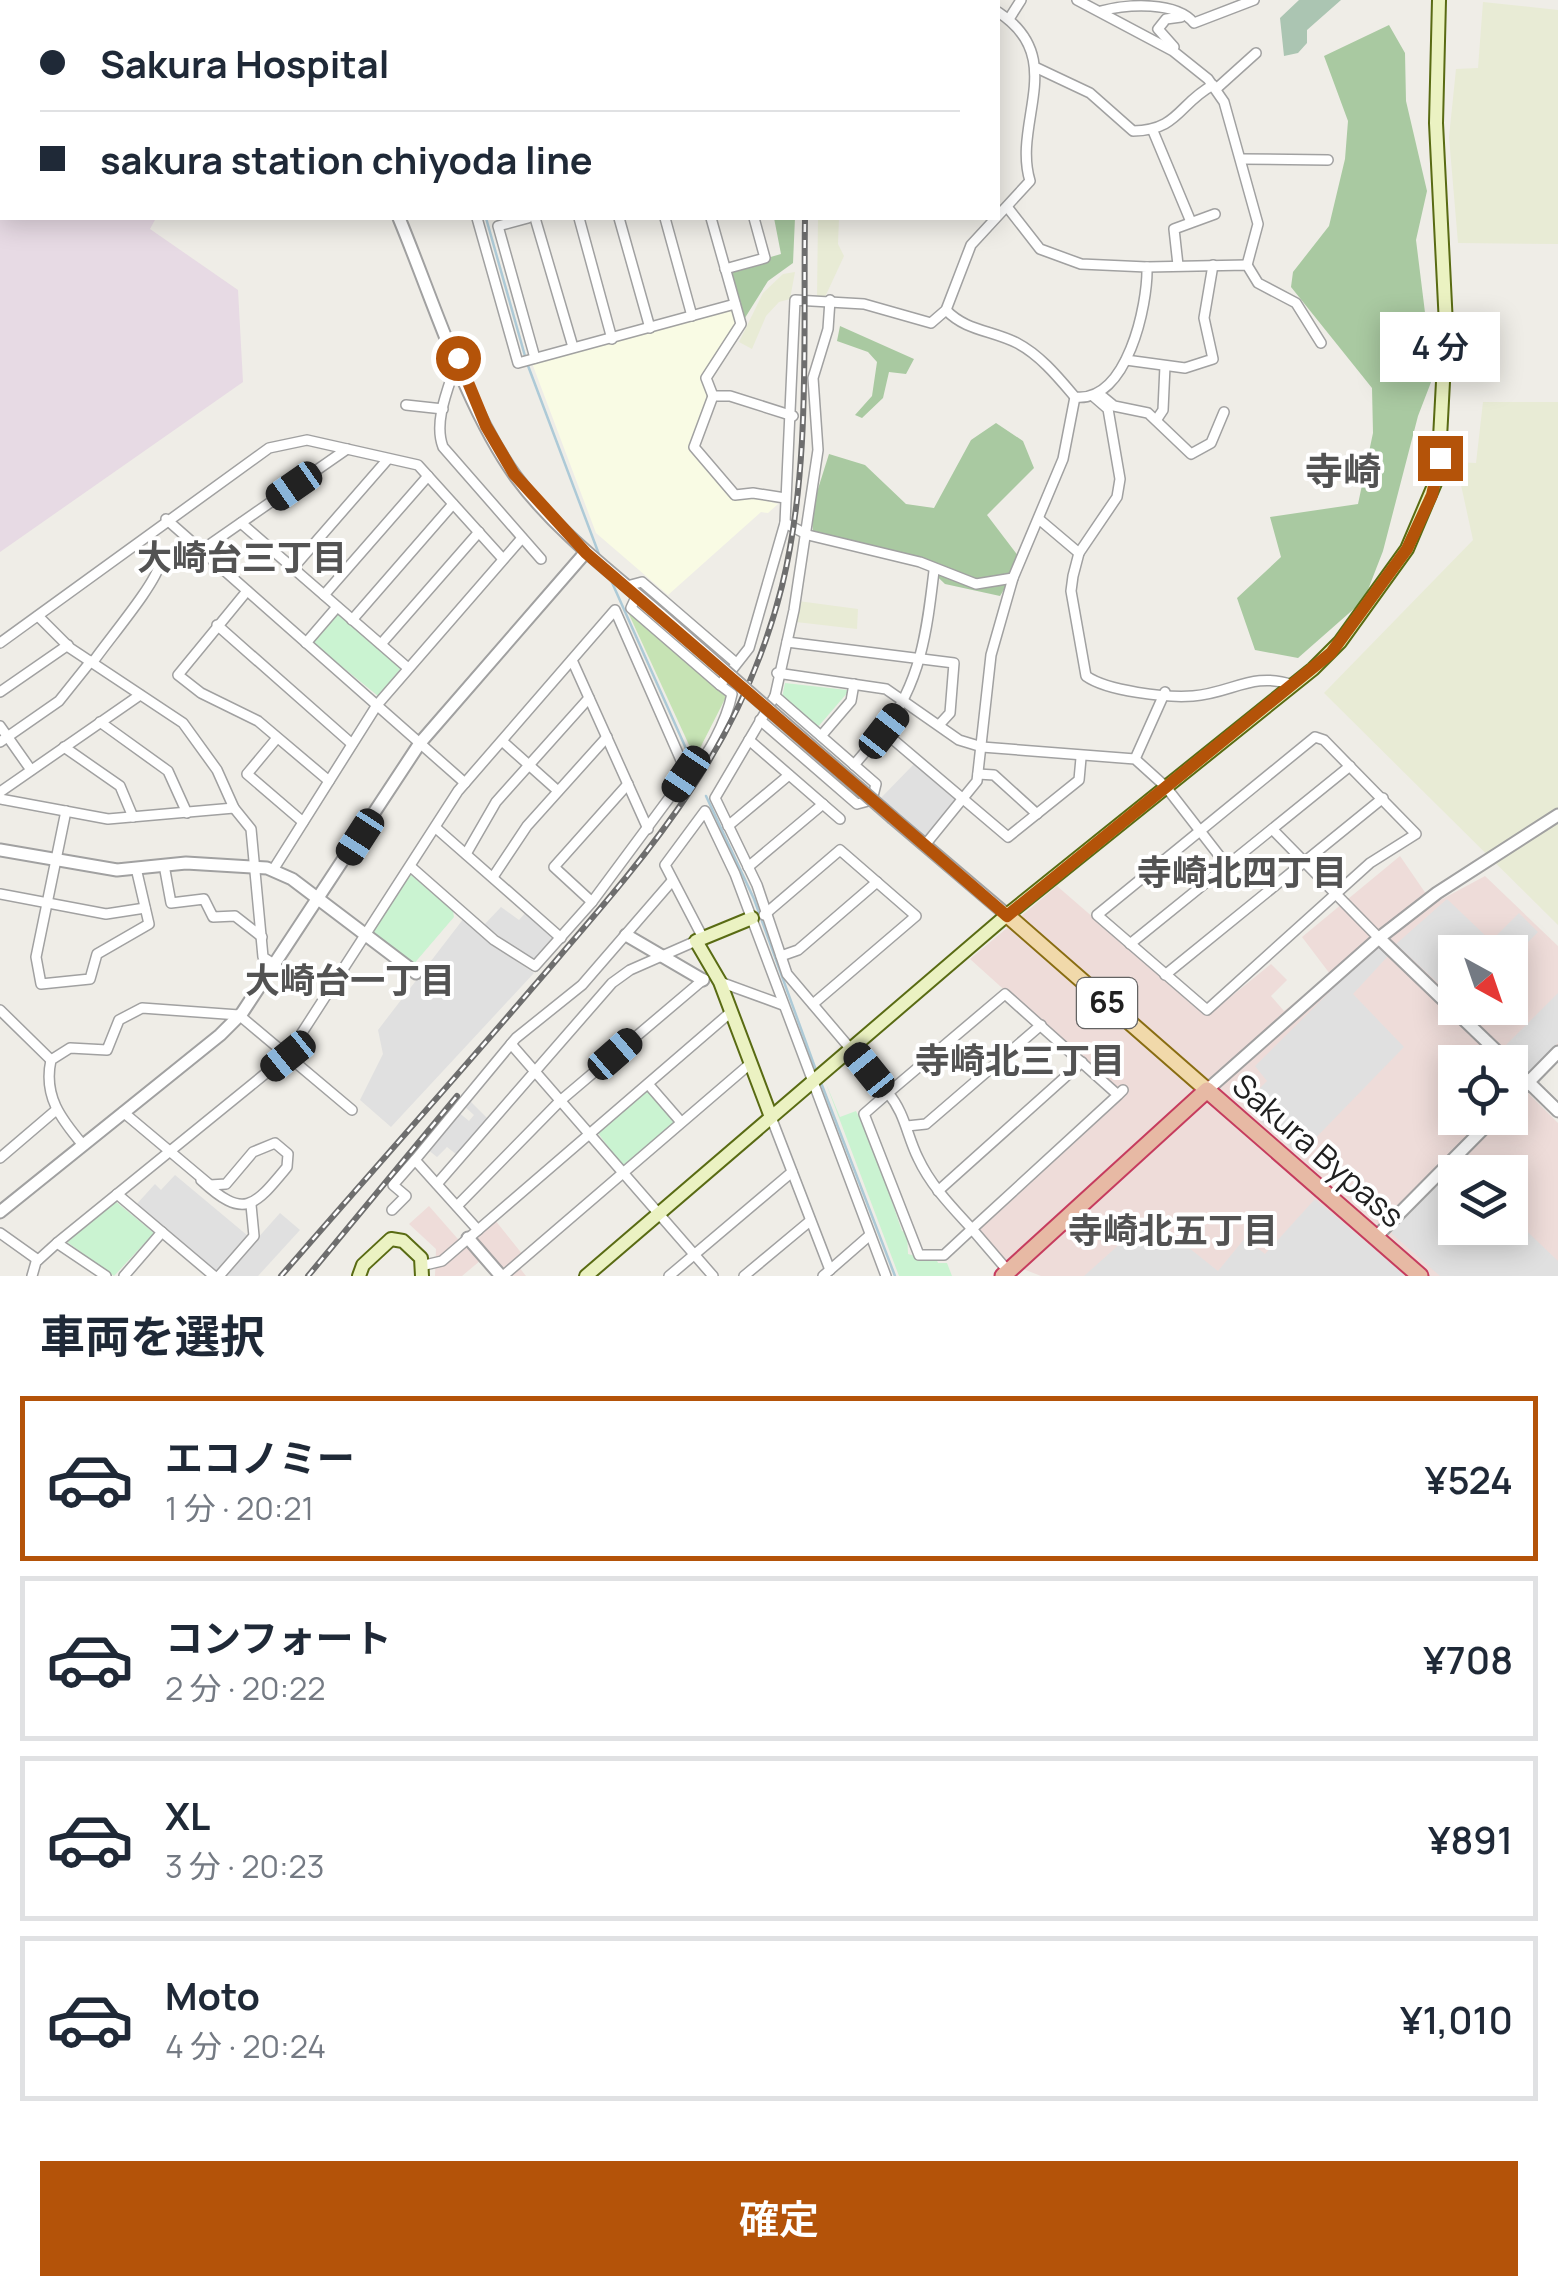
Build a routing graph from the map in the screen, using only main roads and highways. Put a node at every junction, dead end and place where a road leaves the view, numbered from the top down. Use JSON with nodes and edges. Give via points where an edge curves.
{"nodes":[{"id":1,"x":1439,"y":0,"type":"edge"},
{"id":2,"x":1007,"y":916,"type":"junction"},
{"id":3,"x":752,"y":918,"type":"road end"},
{"id":4,"x":1207,"y":1090,"type":"junction"},
{"id":5,"x":771,"y":1117,"type":"junction"},
{"id":6,"x":423,"y":1270,"type":"edge"},
{"id":7,"x":1005,"y":1274,"type":"edge"},
{"id":8,"x":359,"y":1276,"type":"edge"},
{"id":9,"x":586,"y":1276,"type":"edge"},
{"id":10,"x":1420,"y":1276,"type":"edge"}],
"edges":[{"from":1,"to":2,"type":"main road","via":[[1436,122],[1446,341],[1438,476],[1424,516],[1331,653]]},
{"from":2,"to":4,"type":"main road","number":"65"},
{"from":2,"to":5,"type":"main road"},
{"from":3,"to":5,"type":"main road","via":[[699,940]]},
{"from":4,"to":7,"type":"highway","name":"Sakura Bypass"},
{"from":4,"to":10,"type":"highway","name":"Sakura Bypass"},
{"from":5,"to":9,"type":"main road"},
{"from":6,"to":8,"type":"main road","via":[[403,1241],[391,1240]]}]}
